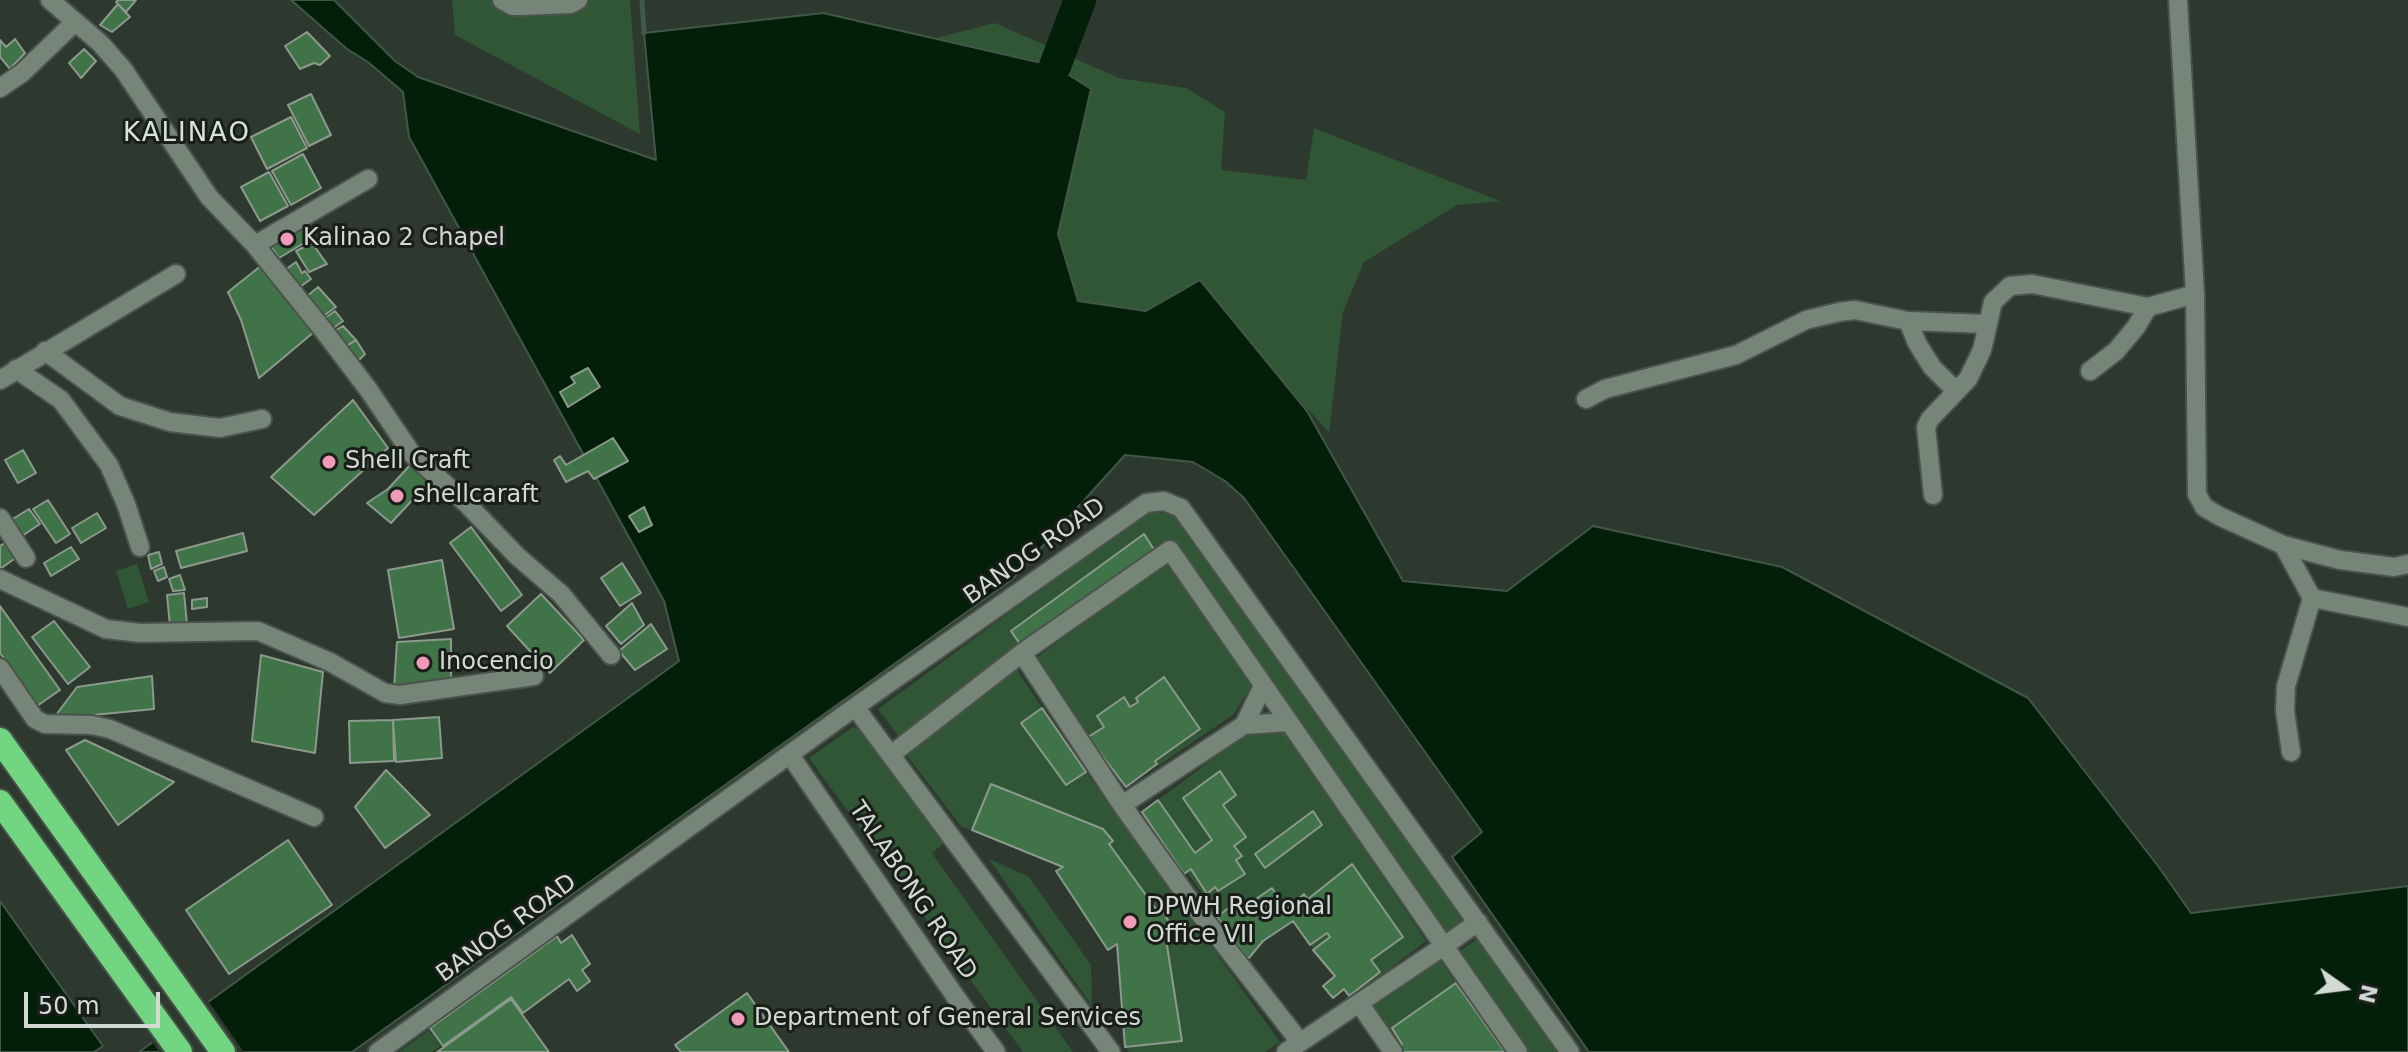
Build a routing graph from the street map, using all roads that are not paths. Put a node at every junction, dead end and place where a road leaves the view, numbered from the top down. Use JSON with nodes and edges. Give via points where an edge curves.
{"nodes":[{"id":1,"x":50,"y":0,"type":"edge"},
{"id":2,"x":502,"y":0,"type":"edge"},
{"id":3,"x":578,"y":0,"type":"edge"},
{"id":4,"x":2178,"y":0,"type":"edge"},
{"id":5,"x":75,"y":22,"type":"junction"},
{"id":6,"x":0,"y":88,"type":"edge"},
{"id":7,"x":368,"y":179,"type":"dead end"},
{"id":8,"x":255,"y":245,"type":"junction"},
{"id":9,"x":176,"y":274,"type":"dead end"},
{"id":10,"x":2195,"y":294,"type":"junction"},
{"id":11,"x":2148,"y":307,"type":"junction"},
{"id":12,"x":1908,"y":321,"type":"junction"},
{"id":13,"x":1987,"y":324,"type":"junction"},
{"id":14,"x":45,"y":351,"type":"junction"},
{"id":15,"x":16,"y":369,"type":"junction"},
{"id":16,"x":2090,"y":371,"type":"dead end"},
{"id":17,"x":0,"y":380,"type":"edge"},
{"id":18,"x":1956,"y":391,"type":"junction"},
{"id":19,"x":1586,"y":399,"type":"dead end"},
{"id":20,"x":262,"y":419,"type":"dead end"},
{"id":21,"x":1933,"y":495,"type":"dead end"},
{"id":22,"x":0,"y":518,"type":"edge"},
{"id":23,"x":2283,"y":545,"type":"junction"},
{"id":24,"x":140,"y":547,"type":"dead end"},
{"id":25,"x":26,"y":558,"type":"dead end"},
{"id":26,"x":2408,"y":564,"type":"edge"},
{"id":27,"x":0,"y":579,"type":"edge"},
{"id":28,"x":2312,"y":598,"type":"junction"},
{"id":29,"x":2408,"y":617,"type":"edge"},
{"id":30,"x":1022,"y":653,"type":"junction"},
{"id":31,"x":611,"y":655,"type":"dead end"},
{"id":32,"x":0,"y":668,"type":"edge"},
{"id":33,"x":534,"y":676,"type":"dead end"},
{"id":34,"x":1263,"y":686,"type":"junction"},
{"id":35,"x":855,"y":707,"type":"junction"},
{"id":36,"x":1289,"y":722,"type":"junction"},
{"id":37,"x":1244,"y":725,"type":"junction"},
{"id":38,"x":0,"y":740,"type":"edge"},
{"id":39,"x":2291,"y":752,"type":"dead end"},
{"id":40,"x":892,"y":754,"type":"junction"},
{"id":41,"x":790,"y":755,"type":"junction"},
{"id":42,"x":0,"y":802,"type":"edge"},
{"id":43,"x":1122,"y":805,"type":"junction"},
{"id":44,"x":314,"y":817,"type":"dead end"},
{"id":45,"x":1478,"y":922,"type":"junction"},
{"id":46,"x":1444,"y":946,"type":"junction"},
{"id":47,"x":1359,"y":1003,"type":"junction"},
{"id":48,"x":1293,"y":1047,"type":"edge"},
{"id":49,"x":180,"y":1052,"type":"edge"},
{"id":50,"x":223,"y":1052,"type":"edge"},
{"id":51,"x":378,"y":1052,"type":"edge"},
{"id":52,"x":996,"y":1052,"type":"edge"},
{"id":53,"x":1111,"y":1052,"type":"edge"},
{"id":54,"x":1393,"y":1052,"type":"edge"},
{"id":55,"x":1518,"y":1052,"type":"edge"},
{"id":56,"x":1570,"y":1052,"type":"edge"}],
"edges":[{"from":1,"to":5,"type":"street"},
{"from":2,"to":3,"type":"street","via":[[521,6]]},
{"from":4,"to":10,"type":"street"},
{"from":5,"to":6,"type":"street"},
{"from":5,"to":8,"type":"street","via":[[123,69],[209,197]]},
{"from":7,"to":8,"type":"street"},
{"from":8,"to":31,"type":"street","via":[[412,454],[561,594]]},
{"from":9,"to":14,"type":"street"},
{"from":10,"to":11,"type":"street"},
{"from":10,"to":23,"type":"street","via":[[2197,494],[2204,507],[2219,516]]},
{"from":11,"to":13,"type":"street","via":[[2032,284],[2010,286],[1993,302]]},
{"from":11,"to":16,"type":"street","via":[[2116,351]]},
{"from":12,"to":13,"type":"street"},
{"from":12,"to":18,"type":"street","via":[[1932,367]]},
{"from":12,"to":19,"type":"street","via":[[1855,310],[1806,320],[1736,355],[1605,389]]},
{"from":13,"to":18,"type":"street","via":[[1982,350]]},
{"from":14,"to":15,"type":"street"},
{"from":14,"to":20,"type":"street","via":[[120,406],[170,422],[220,428]]},
{"from":15,"to":17,"type":"street"},
{"from":15,"to":24,"type":"street","via":[[61,400],[109,465]]},
{"from":18,"to":21,"type":"street","via":[[1926,427]]},
{"from":22,"to":25,"type":"street"},
{"from":23,"to":26,"type":"street","via":[[2340,560]]},
{"from":23,"to":28,"type":"street"},
{"from":27,"to":33,"type":"street","via":[[106,629],[258,631],[385,693]]},
{"from":28,"to":29,"type":"street"},
{"from":28,"to":39,"type":"street","via":[[2286,686]]},
{"from":30,"to":34,"type":"street","via":[[1170,550]]},
{"from":30,"to":40,"type":"street"},
{"from":30,"to":43,"type":"street"},
{"from":32,"to":44,"type":"street","via":[[35,719],[45,724],[110,729]]},
{"from":34,"to":36,"type":"street"},
{"from":34,"to":37,"type":"street"},
{"from":35,"to":40,"type":"street"},
{"from":35,"to":41,"type":"street","name":"BANOG ROAD"},
{"from":35,"to":45,"type":"street","name":"BANOG ROAD","via":[[1146,503],[1164,501],[1181,508]]},
{"from":36,"to":37,"type":"street"},
{"from":36,"to":46,"type":"street"},
{"from":37,"to":43,"type":"street"},
{"from":38,"to":50,"type":"highway"},
{"from":40,"to":53,"type":"street"},
{"from":41,"to":51,"type":"street","name":"BANOG ROAD"},
{"from":41,"to":52,"type":"street","name":"TALABONG ROAD"},
{"from":42,"to":49,"type":"highway"},
{"from":43,"to":48,"type":"street"},
{"from":45,"to":46,"type":"street"},
{"from":45,"to":56,"type":"street","name":"BANOG ROAD"},
{"from":46,"to":47,"type":"street"},
{"from":46,"to":55,"type":"street"},
{"from":47,"to":48,"type":"street"},
{"from":47,"to":54,"type":"street"}]}
